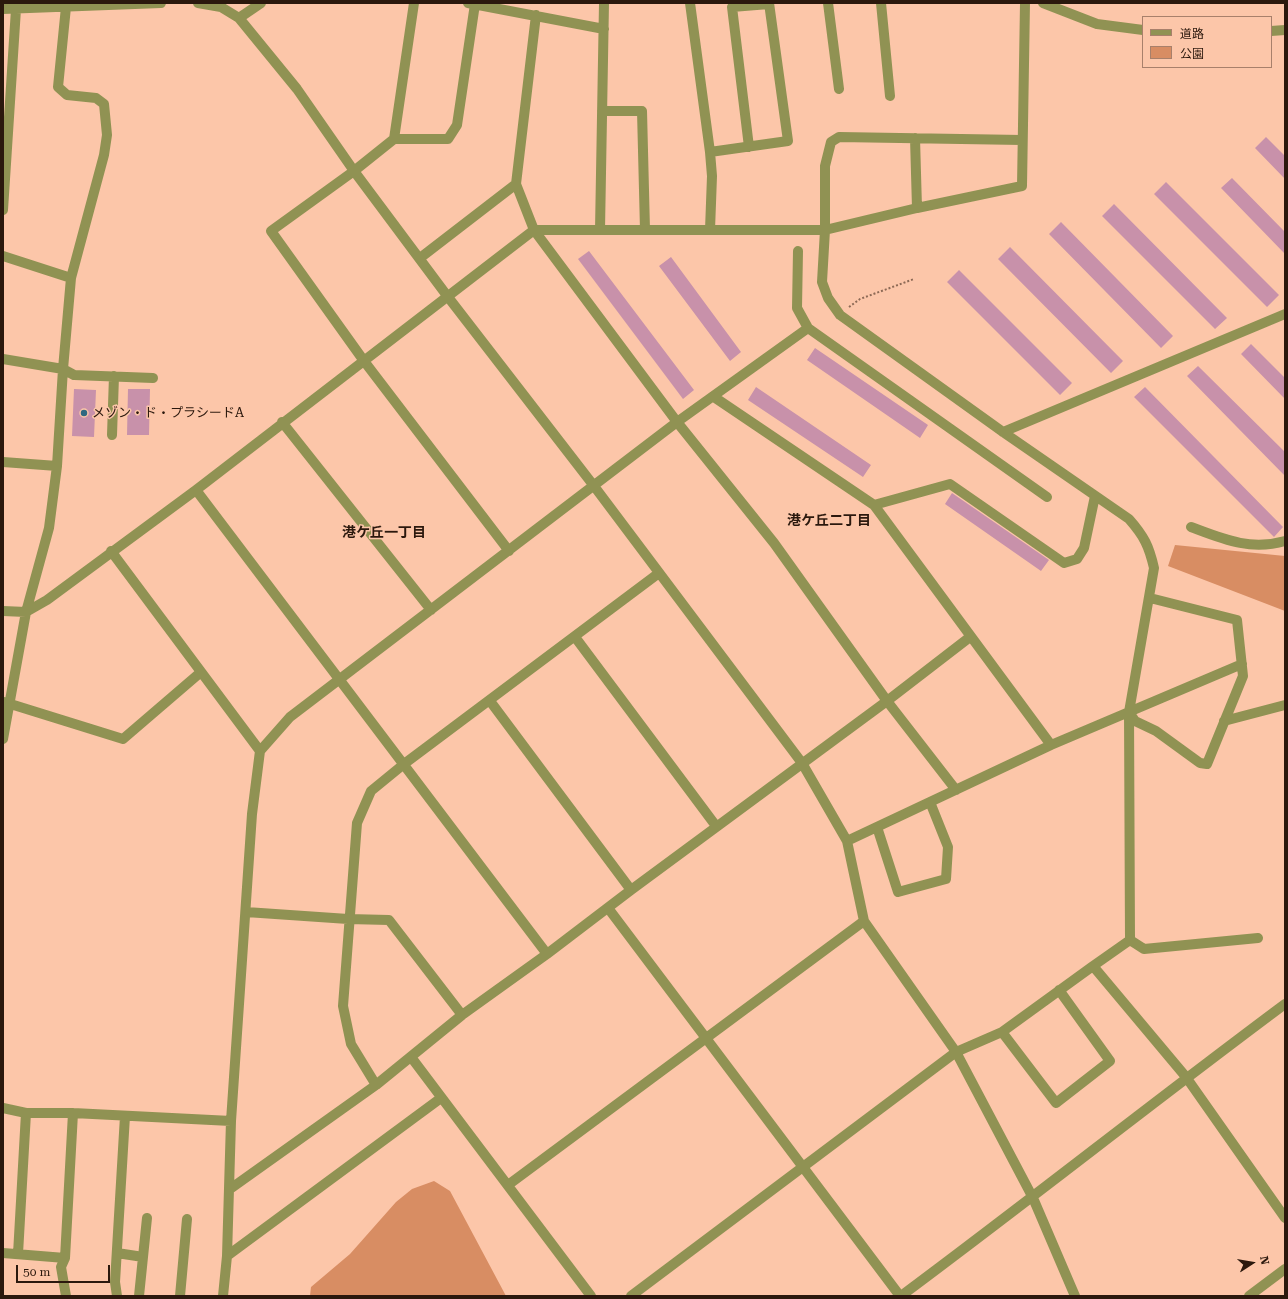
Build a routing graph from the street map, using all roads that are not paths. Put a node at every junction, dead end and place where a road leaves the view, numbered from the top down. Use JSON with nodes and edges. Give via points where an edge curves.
{"nodes":[{"id":1,"x":161,"y":3,"type":"edge"},
{"id":2,"x":198,"y":3,"type":"edge"},
{"id":3,"x":261,"y":3,"type":"edge"},
{"id":4,"x":414,"y":3,"type":"edge"},
{"id":5,"x":604,"y":3,"type":"edge"},
{"id":6,"x":690,"y":3,"type":"edge"},
{"id":7,"x":828,"y":3,"type":"edge"},
{"id":8,"x":881,"y":3,"type":"edge"},
{"id":9,"x":1025,"y":3,"type":"edge"},
{"id":10,"x":1043,"y":3,"type":"edge"},
{"id":11,"x":472,"y":4,"type":"edge"},
{"id":12,"x":769,"y":4,"type":"edge"},
{"id":13,"x":66,"y":7,"type":"junction"},
{"id":14,"x":3,"y":9,"type":"edge"},
{"id":15,"x":16,"y":9,"type":"junction"},
{"id":16,"x":536,"y":15,"type":"junction"},
{"id":17,"x":239,"y":18,"type":"junction"},
{"id":18,"x":604,"y":29,"type":"junction"},
{"id":19,"x":1142,"y":30,"type":"edge"},
{"id":20,"x":1285,"y":30,"type":"edge"},
{"id":21,"x":1272,"y":31,"type":"edge"},
{"id":22,"x":839,"y":89,"type":"dead end"},
{"id":23,"x":890,"y":96,"type":"dead end"},
{"id":24,"x":602,"y":111,"type":"junction"},
{"id":25,"x":915,"y":138,"type":"junction"},
{"id":26,"x":394,"y":140,"type":"junction"},
{"id":27,"x":1022,"y":140,"type":"junction"},
{"id":28,"x":749,"y":146,"type":"junction"},
{"id":29,"x":710,"y":152,"type":"junction"},
{"id":30,"x":354,"y":171,"type":"junction"},
{"id":31,"x":516,"y":184,"type":"junction"},
{"id":32,"x":918,"y":208,"type":"junction"},
{"id":33,"x":3,"y":210,"type":"edge"},
{"id":34,"x":534,"y":230,"type":"junction"},
{"id":35,"x":600,"y":230,"type":"junction"},
{"id":36,"x":645,"y":230,"type":"junction"},
{"id":37,"x":710,"y":230,"type":"junction"},
{"id":38,"x":825,"y":230,"type":"junction"},
{"id":39,"x":798,"y":251,"type":"dead end"},
{"id":40,"x":3,"y":256,"type":"edge"},
{"id":41,"x":420,"y":258,"type":"junction"},
{"id":42,"x":71,"y":278,"type":"junction"},
{"id":43,"x":448,"y":297,"type":"junction"},
{"id":44,"x":1285,"y":314,"type":"edge"},
{"id":45,"x":808,"y":328,"type":"junction"},
{"id":46,"x":3,"y":359,"type":"edge"},
{"id":47,"x":364,"y":361,"type":"junction"},
{"id":48,"x":63,"y":369,"type":"junction"},
{"id":49,"x":114,"y":376,"type":"junction"},
{"id":50,"x":153,"y":378,"type":"dead end"},
{"id":51,"x":714,"y":397,"type":"junction"},
{"id":52,"x":282,"y":422,"type":"junction"},
{"id":53,"x":677,"y":422,"type":"junction"},
{"id":54,"x":1003,"y":432,"type":"junction"},
{"id":55,"x":112,"y":435,"type":"dead end"},
{"id":56,"x":3,"y":462,"type":"edge"},
{"id":57,"x":57,"y":466,"type":"junction"},
{"id":58,"x":594,"y":486,"type":"junction"},
{"id":59,"x":196,"y":490,"type":"junction"},
{"id":60,"x":1095,"y":496,"type":"junction"},
{"id":61,"x":1047,"y":497,"type":"dead end"},
{"id":62,"x":874,"y":505,"type":"junction"},
{"id":63,"x":1191,"y":527,"type":"dead end"},
{"id":64,"x":1285,"y":540,"type":"edge"},
{"id":65,"x":509,"y":551,"type":"junction"},
{"id":66,"x":111,"y":552,"type":"junction"},
{"id":67,"x":659,"y":573,"type":"junction"},
{"id":68,"x":1150,"y":598,"type":"junction"},
{"id":69,"x":431,"y":610,"type":"junction"},
{"id":70,"x":3,"y":611,"type":"edge"},
{"id":71,"x":26,"y":612,"type":"junction"},
{"id":72,"x":575,"y":637,"type":"junction"},
{"id":73,"x":970,"y":637,"type":"junction"},
{"id":74,"x":1242,"y":664,"type":"junction"},
{"id":75,"x":201,"y":672,"type":"junction"},
{"id":76,"x":340,"y":679,"type":"junction"},
{"id":77,"x":490,"y":701,"type":"junction"},
{"id":78,"x":887,"y":701,"type":"junction"},
{"id":79,"x":6,"y":703,"type":"edge"},
{"id":80,"x":1285,"y":705,"type":"edge"},
{"id":81,"x":1130,"y":712,"type":"junction"},
{"id":82,"x":1224,"y":721,"type":"junction"},
{"id":83,"x":3,"y":738,"type":"edge"},
{"id":84,"x":1051,"y":746,"type":"junction"},
{"id":85,"x":260,"y":751,"type":"junction"},
{"id":86,"x":802,"y":763,"type":"junction"},
{"id":87,"x":404,"y":764,"type":"junction"},
{"id":88,"x":956,"y":790,"type":"junction"},
{"id":89,"x":930,"y":802,"type":"junction"},
{"id":90,"x":716,"y":826,"type":"junction"},
{"id":91,"x":877,"y":827,"type":"junction"},
{"id":92,"x":847,"y":841,"type":"junction"},
{"id":93,"x":631,"y":890,"type":"junction"},
{"id":94,"x":608,"y":908,"type":"junction"},
{"id":95,"x":246,"y":912,"type":"junction"},
{"id":96,"x":348,"y":919,"type":"junction"},
{"id":97,"x":864,"y":921,"type":"junction"},
{"id":98,"x":1258,"y":938,"type":"dead end"},
{"id":99,"x":1130,"y":940,"type":"junction"},
{"id":100,"x":547,"y":954,"type":"junction"},
{"id":101,"x":1093,"y":966,"type":"junction"},
{"id":102,"x":1059,"y":990,"type":"junction"},
{"id":103,"x":1285,"y":1004,"type":"edge"},
{"id":104,"x":462,"y":1015,"type":"junction"},
{"id":105,"x":1002,"y":1032,"type":"junction"},
{"id":106,"x":706,"y":1038,"type":"junction"},
{"id":107,"x":956,"y":1052,"type":"junction"},
{"id":108,"x":411,"y":1057,"type":"junction"},
{"id":109,"x":1186,"y":1077,"type":"junction"},
{"id":110,"x":376,"y":1085,"type":"junction"},
{"id":111,"x":441,"y":1098,"type":"junction"},
{"id":112,"x":3,"y":1108,"type":"edge"},
{"id":113,"x":26,"y":1113,"type":"junction"},
{"id":114,"x":73,"y":1113,"type":"junction"},
{"id":115,"x":125,"y":1116,"type":"junction"},
{"id":116,"x":231,"y":1122,"type":"junction"},
{"id":117,"x":803,"y":1167,"type":"junction"},
{"id":118,"x":508,"y":1185,"type":"junction"},
{"id":119,"x":230,"y":1189,"type":"junction"},
{"id":120,"x":1033,"y":1198,"type":"junction"},
{"id":121,"x":147,"y":1218,"type":"dead end"},
{"id":122,"x":1285,"y":1218,"type":"edge"},
{"id":123,"x":187,"y":1219,"type":"dead end"},
{"id":124,"x":3,"y":1253,"type":"edge"},
{"id":125,"x":18,"y":1254,"type":"junction"},
{"id":126,"x":117,"y":1254,"type":"junction"},
{"id":127,"x":227,"y":1256,"type":"junction"},
{"id":128,"x":143,"y":1257,"type":"junction"},
{"id":129,"x":65,"y":1258,"type":"junction"},
{"id":130,"x":1285,"y":1269,"type":"edge"},
{"id":131,"x":66,"y":1296,"type":"edge"},
{"id":132,"x":117,"y":1296,"type":"edge"},
{"id":133,"x":139,"y":1296,"type":"edge"},
{"id":134,"x":180,"y":1296,"type":"edge"},
{"id":135,"x":223,"y":1296,"type":"edge"},
{"id":136,"x":590,"y":1296,"type":"edge"},
{"id":137,"x":631,"y":1296,"type":"edge"},
{"id":138,"x":901,"y":1296,"type":"edge"},
{"id":139,"x":1075,"y":1296,"type":"edge"},
{"id":140,"x":1249,"y":1296,"type":"edge"}],
"edges":[{"from":1,"to":13,"type":"street"},
{"from":2,"to":17,"type":"street","via":[[221,7]]},
{"from":3,"to":17,"type":"street"},
{"from":4,"to":26,"type":"street"},
{"from":5,"to":18,"type":"street"},
{"from":6,"to":29,"type":"street"},
{"from":7,"to":22,"type":"street"},
{"from":8,"to":23,"type":"street"},
{"from":9,"to":27,"type":"street"},
{"from":10,"to":19,"type":"street","via":[[1097,24]]},
{"from":11,"to":16,"type":"street"},
{"from":11,"to":26,"type":"street","via":[[457,125],[448,139]]},
{"from":12,"to":28,"type":"street","via":[[732,8]]},
{"from":12,"to":28,"type":"street","via":[[788,141]]},
{"from":13,"to":15,"type":"street"},
{"from":13,"to":42,"type":"street","via":[[58,87],[67,95],[96,98],[104,104],[107,134],[104,155]]},
{"from":14,"to":15,"type":"street"},
{"from":15,"to":33,"type":"street"},
{"from":16,"to":18,"type":"street"},
{"from":16,"to":31,"type":"street"},
{"from":17,"to":30,"type":"street","via":[[297,89]]},
{"from":18,"to":24,"type":"street"},
{"from":20,"to":21,"type":"street"},
{"from":24,"to":35,"type":"street"},
{"from":24,"to":36,"type":"street","via":[[642,111]]},
{"from":25,"to":27,"type":"street"},
{"from":25,"to":32,"type":"street"},
{"from":25,"to":38,"type":"street","via":[[839,137],[831,142],[825,166]]},
{"from":26,"to":30,"type":"street"},
{"from":27,"to":32,"type":"street","via":[[1022,186]]},
{"from":28,"to":29,"type":"street"},
{"from":29,"to":37,"type":"street"},
{"from":30,"to":41,"type":"street"},
{"from":30,"to":47,"type":"street","via":[[271,231]]},
{"from":31,"to":34,"type":"street"},
{"from":31,"to":41,"type":"street"},
{"from":32,"to":38,"type":"street"},
{"from":34,"to":35,"type":"street"},
{"from":34,"to":43,"type":"street"},
{"from":34,"to":53,"type":"street"},
{"from":35,"to":36,"type":"street"},
{"from":36,"to":37,"type":"street"},
{"from":37,"to":38,"type":"street"},
{"from":38,"to":54,"type":"street","via":[[822,282],[828,298],[840,315]]},
{"from":39,"to":45,"type":"street","via":[[797,308]]},
{"from":40,"to":42,"type":"street"},
{"from":41,"to":43,"type":"street"},
{"from":42,"to":48,"type":"street"},
{"from":43,"to":47,"type":"street"},
{"from":43,"to":58,"type":"street"},
{"from":44,"to":54,"type":"street"},
{"from":45,"to":51,"type":"street"},
{"from":45,"to":61,"type":"street"},
{"from":46,"to":48,"type":"street"},
{"from":47,"to":52,"type":"street"},
{"from":47,"to":65,"type":"street"},
{"from":48,"to":49,"type":"street","via":[[74,374]]},
{"from":48,"to":57,"type":"street"},
{"from":49,"to":50,"type":"street"},
{"from":49,"to":55,"type":"street"},
{"from":51,"to":53,"type":"street"},
{"from":51,"to":62,"type":"street"},
{"from":52,"to":59,"type":"street"},
{"from":52,"to":69,"type":"street"},
{"from":53,"to":58,"type":"street"},
{"from":53,"to":78,"type":"street","via":[[774,543]]},
{"from":54,"to":60,"type":"street"},
{"from":56,"to":57,"type":"street"},
{"from":57,"to":71,"type":"street","via":[[49,528]]},
{"from":58,"to":65,"type":"street"},
{"from":58,"to":67,"type":"street"},
{"from":59,"to":66,"type":"street"},
{"from":59,"to":76,"type":"street"},
{"from":60,"to":62,"type":"street","via":[[1084,548],[1078,559],[1064,563],[950,484]]},
{"from":60,"to":68,"type":"street","via":[[1129,519],[1149,547],[1154,568]]},
{"from":62,"to":73,"type":"street"},
{"from":63,"to":64,"type":"street","via":[[1233,543],[1270,545]]},
{"from":65,"to":69,"type":"street"},
{"from":66,"to":71,"type":"street","via":[[47,600]]},
{"from":66,"to":75,"type":"street"},
{"from":67,"to":72,"type":"street"},
{"from":67,"to":86,"type":"street"},
{"from":68,"to":74,"type":"street","via":[[1237,620]]},
{"from":68,"to":81,"type":"street"},
{"from":69,"to":76,"type":"street"},
{"from":70,"to":71,"type":"street"},
{"from":71,"to":79,"type":"street"},
{"from":72,"to":77,"type":"street"},
{"from":72,"to":90,"type":"street"},
{"from":73,"to":78,"type":"street"},
{"from":73,"to":84,"type":"street"},
{"from":74,"to":81,"type":"street"},
{"from":74,"to":82,"type":"street","via":[[1243,676]]},
{"from":75,"to":79,"type":"street","via":[[123,739]]},
{"from":75,"to":85,"type":"street"},
{"from":76,"to":85,"type":"street","via":[[290,716]]},
{"from":76,"to":87,"type":"street"},
{"from":77,"to":87,"type":"street"},
{"from":77,"to":93,"type":"street"},
{"from":78,"to":86,"type":"street"},
{"from":78,"to":88,"type":"street"},
{"from":79,"to":83,"type":"street"},
{"from":80,"to":82,"type":"street"},
{"from":81,"to":82,"type":"street","via":[[1135,721],[1156,731],[1200,763],[1206,764]]},
{"from":81,"to":84,"type":"street"},
{"from":81,"to":99,"type":"street"},
{"from":84,"to":88,"type":"street"},
{"from":85,"to":95,"type":"street","via":[[252,814]]},
{"from":86,"to":90,"type":"street"},
{"from":86,"to":92,"type":"street"},
{"from":87,"to":96,"type":"street","via":[[371,791],[357,823]]},
{"from":87,"to":100,"type":"street"},
{"from":88,"to":89,"type":"street"},
{"from":89,"to":91,"type":"street"},
{"from":89,"to":91,"type":"street","via":[[948,847],[946,879],[898,892]]},
{"from":90,"to":93,"type":"street"},
{"from":91,"to":92,"type":"street"},
{"from":92,"to":97,"type":"street"},
{"from":93,"to":94,"type":"street"},
{"from":94,"to":100,"type":"street"},
{"from":94,"to":106,"type":"street"},
{"from":95,"to":96,"type":"street"},
{"from":95,"to":116,"type":"street"},
{"from":96,"to":104,"type":"street","via":[[389,920]]},
{"from":96,"to":110,"type":"street","via":[[343,1006],[351,1044]]},
{"from":97,"to":106,"type":"street"},
{"from":97,"to":107,"type":"street"},
{"from":98,"to":99,"type":"street","via":[[1144,950]]},
{"from":99,"to":101,"type":"street"},
{"from":100,"to":104,"type":"street"},
{"from":101,"to":102,"type":"street"},
{"from":101,"to":109,"type":"street"},
{"from":102,"to":105,"type":"street"},
{"from":102,"to":105,"type":"street","via":[[1110,1061],[1056,1103]]},
{"from":103,"to":109,"type":"street"},
{"from":104,"to":108,"type":"street"},
{"from":105,"to":107,"type":"street"},
{"from":106,"to":117,"type":"street"},
{"from":106,"to":118,"type":"street"},
{"from":107,"to":117,"type":"street"},
{"from":107,"to":120,"type":"street"},
{"from":108,"to":110,"type":"street"},
{"from":108,"to":111,"type":"street"},
{"from":109,"to":120,"type":"street"},
{"from":109,"to":122,"type":"street"},
{"from":110,"to":119,"type":"street"},
{"from":111,"to":118,"type":"street"},
{"from":111,"to":127,"type":"street"},
{"from":112,"to":113,"type":"street"},
{"from":113,"to":114,"type":"street"},
{"from":113,"to":125,"type":"street"},
{"from":114,"to":115,"type":"street"},
{"from":114,"to":129,"type":"street"},
{"from":115,"to":116,"type":"street"},
{"from":115,"to":126,"type":"street"},
{"from":116,"to":119,"type":"street"},
{"from":117,"to":137,"type":"street"},
{"from":117,"to":138,"type":"street"},
{"from":118,"to":136,"type":"street"},
{"from":119,"to":127,"type":"street"},
{"from":120,"to":138,"type":"street"},
{"from":120,"to":139,"type":"street"},
{"from":121,"to":128,"type":"street"},
{"from":123,"to":134,"type":"street"},
{"from":124,"to":125,"type":"street"},
{"from":125,"to":129,"type":"street"},
{"from":126,"to":128,"type":"street"},
{"from":126,"to":132,"type":"street"},
{"from":127,"to":135,"type":"street"},
{"from":128,"to":133,"type":"street"},
{"from":129,"to":131,"type":"street","via":[[61,1267]]},
{"from":130,"to":140,"type":"street"}]}
